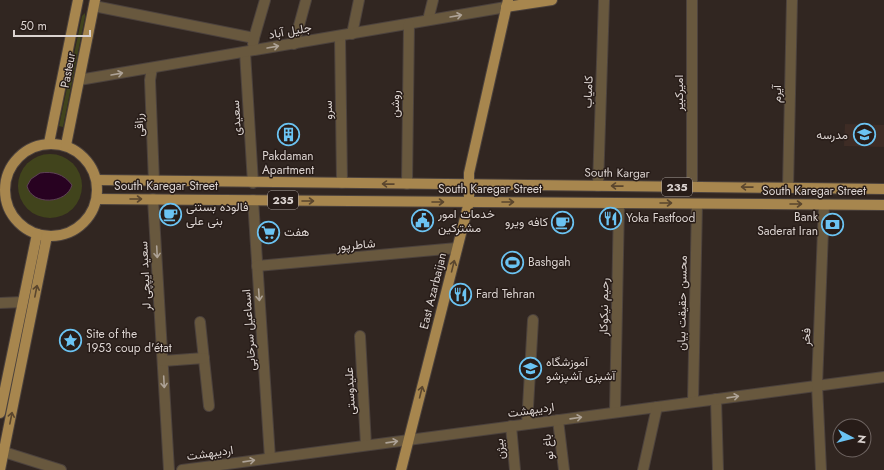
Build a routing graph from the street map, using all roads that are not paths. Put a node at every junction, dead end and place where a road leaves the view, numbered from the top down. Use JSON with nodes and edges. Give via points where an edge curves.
{"nodes":[{"id":1,"x":78,"y":0,"type":"edge"},
{"id":2,"x":265,"y":0,"type":"edge"},
{"id":3,"x":306,"y":0,"type":"edge"},
{"id":4,"x":359,"y":0,"type":"edge"},
{"id":5,"x":433,"y":0,"type":"edge"},
{"id":6,"x":552,"y":0,"type":"edge"},
{"id":7,"x":604,"y":0,"type":"edge"},
{"id":8,"x":692,"y":0,"type":"edge"},
{"id":9,"x":792,"y":0,"type":"edge"},
{"id":10,"x":94,"y":3,"type":"edge"},
{"id":11,"x":507,"y":4,"type":"edge"},
{"id":12,"x":428,"y":20,"type":"junction"},
{"id":13,"x":409,"y":24,"type":"junction"},
{"id":14,"x":352,"y":34,"type":"junction"},
{"id":15,"x":340,"y":36,"type":"junction"},
{"id":16,"x":254,"y":38,"type":"junction"},
{"id":17,"x":294,"y":44,"type":"junction"},
{"id":18,"x":249,"y":51,"type":"junction"},
{"id":19,"x":152,"y":68,"type":"junction"},
{"id":20,"x":79,"y":80,"type":"junction"},
{"id":21,"x":49,"y":143,"type":"junction"},
{"id":22,"x":66,"y":145,"type":"junction"},
{"id":23,"x":3,"y":176,"type":"edge"},
{"id":24,"x":97,"y":180,"type":"junction"},
{"id":25,"x":154,"y":182,"type":"junction"},
{"id":26,"x":253,"y":182,"type":"junction"},
{"id":27,"x":342,"y":183,"type":"junction"},
{"id":28,"x":407,"y":184,"type":"junction"},
{"id":29,"x":469,"y":185,"type":"junction"},
{"id":30,"x":598,"y":186,"type":"junction"},
{"id":31,"x":692,"y":187,"type":"junction"},
{"id":32,"x":788,"y":188,"type":"junction"},
{"id":33,"x":884,"y":189,"type":"edge"},
{"id":34,"x":2,"y":192,"type":"edge"},
{"id":35,"x":97,"y":199,"type":"junction"},
{"id":36,"x":154,"y":199,"type":"junction"},
{"id":37,"x":253,"y":200,"type":"junction"},
{"id":38,"x":469,"y":202,"type":"junction"},
{"id":39,"x":619,"y":203,"type":"junction"},
{"id":40,"x":697,"y":204,"type":"junction"},
{"id":41,"x":824,"y":205,"type":"junction"},
{"id":42,"x":884,"y":205,"type":"edge"},
{"id":43,"x":37,"y":234,"type":"junction"},
{"id":44,"x":47,"y":236,"type":"junction"},
{"id":45,"x":458,"y":248,"type":"junction"},
{"id":46,"x":257,"y":266,"type":"junction"},
{"id":47,"x":23,"y":302,"type":"junction"},
{"id":48,"x":0,"y":303,"type":"edge"},
{"id":49,"x":533,"y":320,"type":"dead end"},
{"id":50,"x":200,"y":322,"type":"dead end"},
{"id":51,"x":360,"y":336,"type":"dead end"},
{"id":52,"x":204,"y":358,"type":"junction"},
{"id":53,"x":163,"y":361,"type":"junction"},
{"id":54,"x":4,"y":375,"type":"edge"},
{"id":55,"x":884,"y":376,"type":"edge"},
{"id":56,"x":817,"y":385,"type":"junction"},
{"id":57,"x":716,"y":399,"type":"junction"},
{"id":58,"x":693,"y":402,"type":"junction"},
{"id":59,"x":209,"y":406,"type":"dead end"},
{"id":60,"x":657,"y":407,"type":"junction"},
{"id":61,"x":615,"y":412,"type":"junction"},
{"id":62,"x":0,"y":413,"type":"edge"},
{"id":63,"x":558,"y":420,"type":"junction"},
{"id":64,"x":527,"y":424,"type":"junction"},
{"id":65,"x":511,"y":426,"type":"junction"},
{"id":66,"x":409,"y":440,"type":"junction"},
{"id":67,"x":366,"y":446,"type":"junction"},
{"id":68,"x":2,"y":451,"type":"edge"},
{"id":69,"x":270,"y":458,"type":"junction"},
{"id":70,"x":0,"y":470,"type":"edge"},
{"id":71,"x":61,"y":470,"type":"edge"},
{"id":72,"x":169,"y":470,"type":"edge"},
{"id":73,"x":182,"y":470,"type":"edge"},
{"id":74,"x":401,"y":470,"type":"edge"},
{"id":75,"x":515,"y":470,"type":"edge"},
{"id":76,"x":564,"y":470,"type":"edge"},
{"id":77,"x":643,"y":470,"type":"edge"},
{"id":78,"x":718,"y":470,"type":"edge"},
{"id":79,"x":821,"y":470,"type":"edge"}],
"edges":[{"from":1,"to":21,"type":"main road","name":"Pasteur"},
{"from":2,"to":16,"type":"street","name":"سعیدی"},
{"from":3,"to":17,"type":"street"},
{"from":4,"to":14,"type":"street"},
{"from":5,"to":12,"type":"street"},
{"from":6,"to":11,"type":"main road"},
{"from":7,"to":30,"type":"street","name":"کامیاب"},
{"from":8,"to":31,"type":"street","name":"امیرکبیر"},
{"from":9,"to":32,"type":"street","name":"آیرم"},
{"from":10,"to":16,"type":"street"},
{"from":10,"to":20,"type":"main road","name":"Pasteur"},
{"from":12,"to":11,"type":"street","name":"جلیل آباد","one_way":true},
{"from":11,"to":29,"type":"main road","name":"East Azarbaijan","via":[[469,173]]},
{"from":12,"to":13,"type":"street","name":"جلیل آباد"},
{"from":13,"to":14,"type":"street","name":"جلیل آباد"},
{"from":13,"to":28,"type":"street","name":"روشن"},
{"from":14,"to":15,"type":"street","name":"جلیل آباد"},
{"from":15,"to":17,"type":"street","name":"جلیل آباد"},
{"from":15,"to":27,"type":"street","name":"سرو"},
{"from":16,"to":18,"type":"street","name":"سعیدی"},
{"from":18,"to":17,"type":"street","name":"جلیل آباد","one_way":true},
{"from":18,"to":19,"type":"street","name":"جلیل آباد"},
{"from":18,"to":26,"type":"street","name":"سعیدی"},
{"from":20,"to":19,"type":"street","name":"جلیل آباد","one_way":true},
{"from":19,"to":25,"type":"street","name":"رزاقی","via":[[150,80]]},
{"from":20,"to":22,"type":"main road","name":"Pasteur"},
{"from":21,"to":22,"type":"main road"},
{"from":21,"to":23,"type":"main road","via":[[37,145],[26,151]]},
{"from":22,"to":24,"type":"main road","via":[[83,155]]},
{"from":23,"to":34,"type":"main road"},
{"from":24,"to":25,"type":"main road","name":"South Karegar Street","number":"235"},
{"from":24,"to":35,"type":"main road"},
{"from":25,"to":26,"type":"main road","name":"South Karegar Street","number":"235"},
{"from":26,"to":27,"type":"main road","name":"South Karegar Street","number":"235"},
{"from":28,"to":27,"type":"main road","name":"South Karegar Street","number":"235","one_way":true},
{"from":28,"to":29,"type":"main road","name":"South Karegar Street","number":"235"},
{"from":29,"to":30,"type":"main road","name":"South Kargar","number":"235"},
{"from":29,"to":38,"type":"main road","name":"East Azarbaijan"},
{"from":31,"to":30,"type":"main road","name":"South Kargar","number":"235","one_way":true},
{"from":32,"to":31,"type":"main road","name":"South Kargar","number":"235","one_way":true},
{"from":32,"to":33,"type":"main road","name":"South Kargar","number":"235"},
{"from":34,"to":43,"type":"main road","via":[[14,218],[24,228]]},
{"from":35,"to":36,"type":"main road","name":"South Karegar Street","number":"235","one_way":true},
{"from":35,"to":44,"type":"main road","via":[[82,225],[69,233]]},
{"from":36,"to":37,"type":"main road","name":"South Karegar Street","number":"235"},
{"from":36,"to":53,"type":"street","name":"سعید ایپچی لر","one_way":true},
{"from":37,"to":38,"type":"main road","name":"South Karegar Street","number":"235","one_way":true},
{"from":37,"to":46,"type":"street","name":"اسماعیل سرخابی"},
{"from":38,"to":39,"type":"main road","name":"South Karegar Street","number":"235","one_way":true},
{"from":38,"to":45,"type":"main road","name":"East Azarbaijan"},
{"from":39,"to":40,"type":"main road","name":"South Karegar Street","number":"235","one_way":true},
{"from":39,"to":61,"type":"street","name":"رحیم نیکوکار"},
{"from":40,"to":41,"type":"main road","name":"South Karegar Street","number":"235","one_way":true},
{"from":40,"to":58,"type":"street","name":"محسن حقیقت بیان"},
{"from":41,"to":42,"type":"main road","name":"South Karegar Street","number":"235"},
{"from":41,"to":56,"type":"street","name":"فخر"},
{"from":43,"to":44,"type":"main road"},
{"from":43,"to":47,"type":"main road"},
{"from":68,"to":44,"type":"main road","one_way":true},
{"from":45,"to":46,"type":"street","name":"شاطرپور"},
{"from":66,"to":45,"type":"main road","name":"East Azarbaijan","one_way":true},
{"from":46,"to":69,"type":"street","name":"اسماعیل سرخابی","one_way":true},
{"from":47,"to":48,"type":"street"},
{"from":47,"to":54,"type":"main road"},
{"from":49,"to":64,"type":"street"},
{"from":50,"to":52,"type":"street"},
{"from":51,"to":67,"type":"street","name":"علیدوستی"},
{"from":52,"to":53,"type":"street"},
{"from":52,"to":59,"type":"street"},
{"from":53,"to":72,"type":"street","name":"سعید ایپچی لر","one_way":true},
{"from":54,"to":62,"type":"main road"},
{"from":55,"to":56,"type":"street","name":"اردیبهشت"},
{"from":57,"to":56,"type":"street","name":"اردیبهشت","one_way":true},
{"from":56,"to":79,"type":"street","name":"فخر"},
{"from":57,"to":58,"type":"street","name":"اردیبهشت"},
{"from":57,"to":78,"type":"street"},
{"from":58,"to":60,"type":"street","name":"اردیبهشت"},
{"from":60,"to":61,"type":"street","name":"اردیبهشت"},
{"from":60,"to":77,"type":"street"},
{"from":63,"to":61,"type":"street","name":"اردیبهشت","one_way":true},
{"from":63,"to":64,"type":"street","name":"اردیبهشت"},
{"from":63,"to":76,"type":"street","name":"باغ نو"},
{"from":64,"to":65,"type":"street","name":"اردیبهشت"},
{"from":65,"to":66,"type":"street","name":"اردیبهشت"},
{"from":65,"to":75,"type":"street","name":"بیژن"},
{"from":67,"to":66,"type":"street","name":"اردیبهشت","one_way":true},
{"from":66,"to":74,"type":"main road","name":"East Azarbaijan"},
{"from":67,"to":69,"type":"street","name":"اردیبهشت"},
{"from":68,"to":70,"type":"main road"},
{"from":68,"to":71,"type":"street"},
{"from":73,"to":69,"type":"street","name":"اردیبهشت","one_way":true}]}
